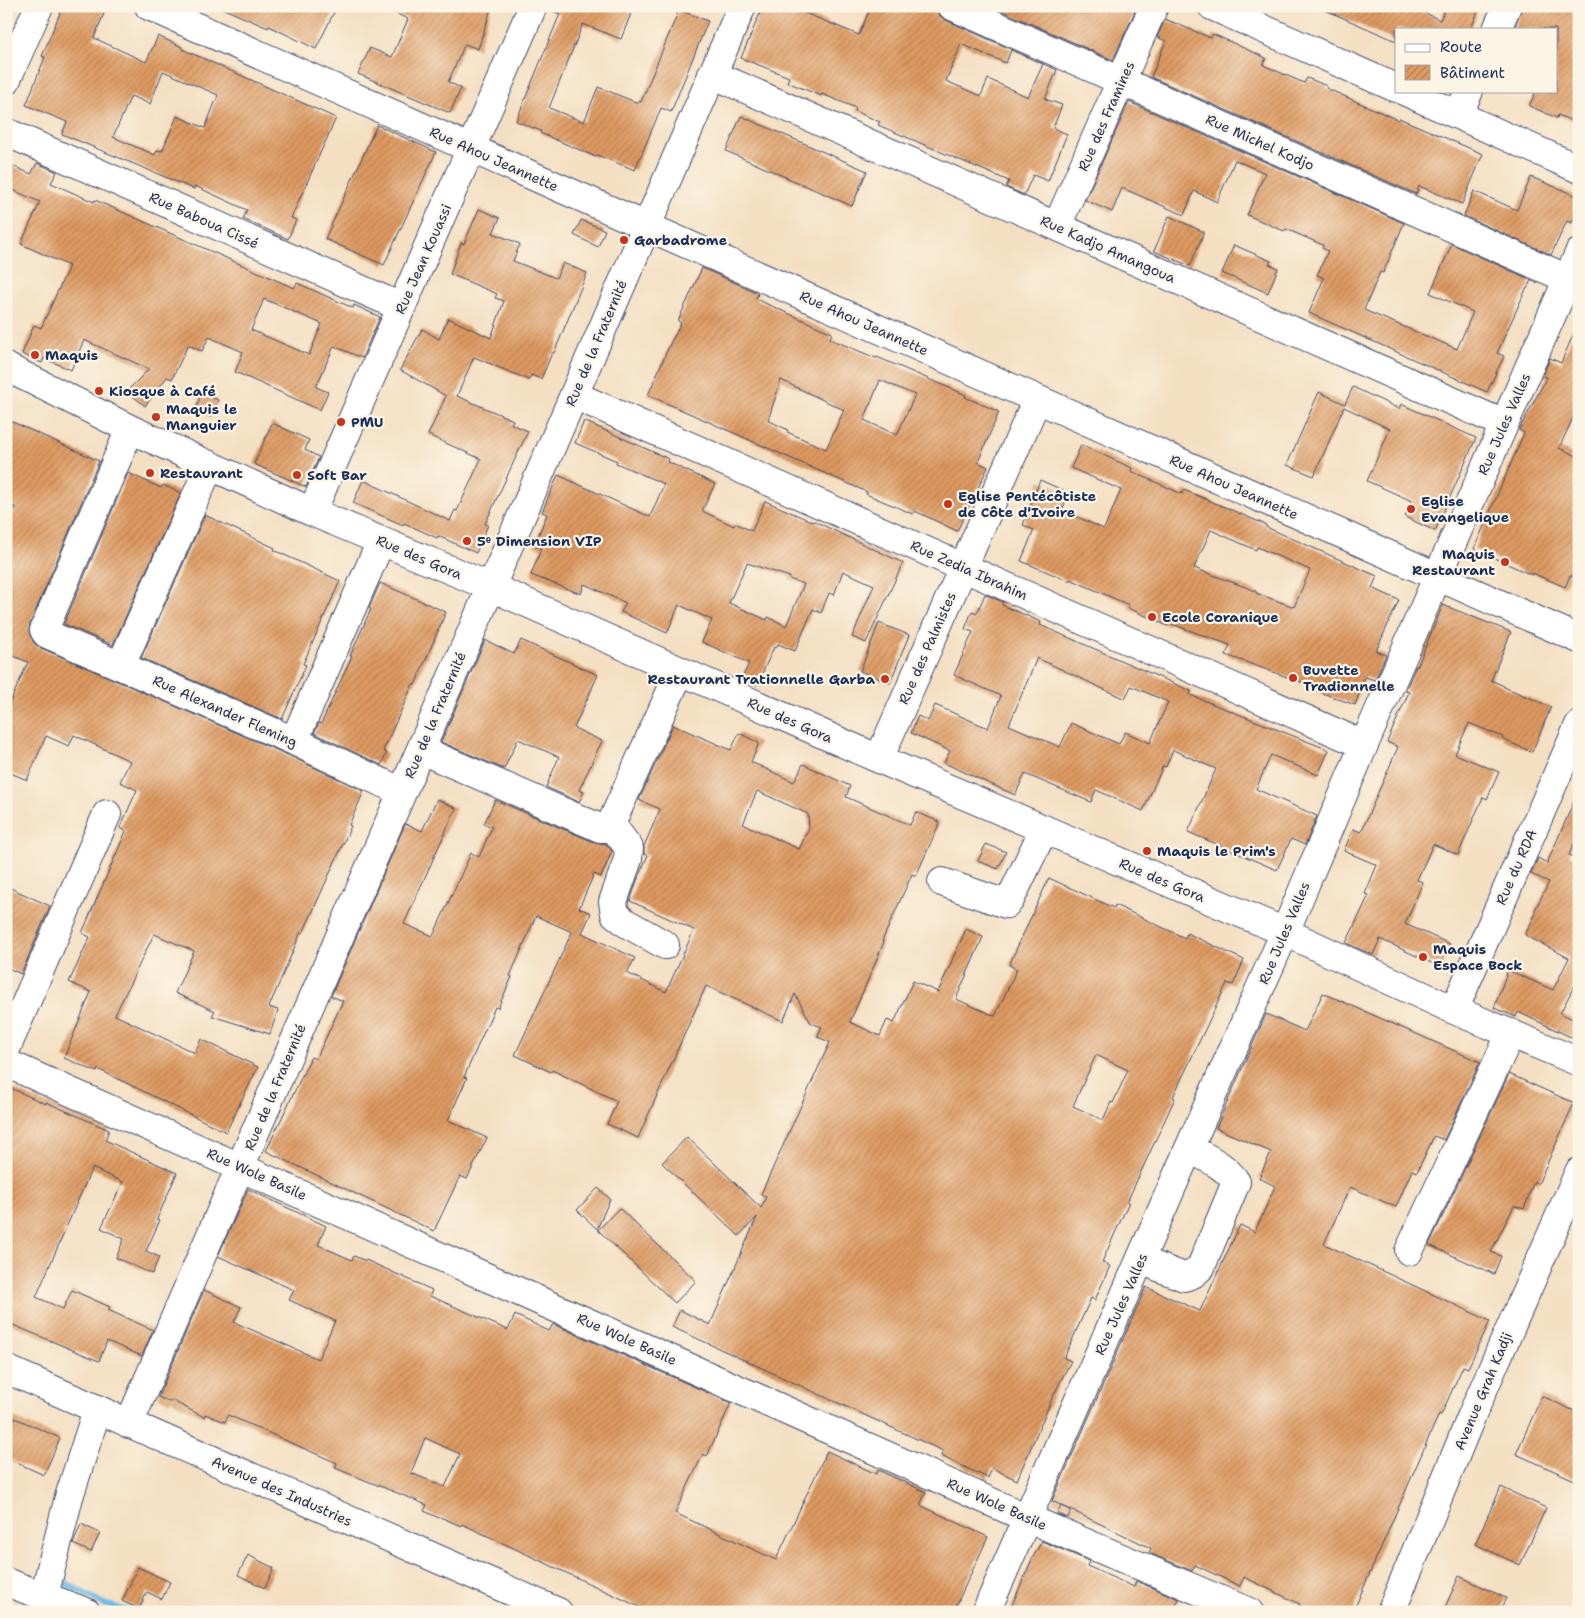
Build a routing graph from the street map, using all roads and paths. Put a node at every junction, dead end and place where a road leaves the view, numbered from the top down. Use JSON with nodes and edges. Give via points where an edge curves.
{"nodes":[{"id":1,"x":39,"y":6,"type":"edge"},
{"id":2,"x":149,"y":6,"type":"edge"},
{"id":3,"x":533,"y":6,"type":"edge"},
{"id":4,"x":742,"y":6,"type":"edge"},
{"id":5,"x":952,"y":6,"type":"edge"},
{"id":6,"x":1154,"y":6,"type":"edge"},
{"id":7,"x":1507,"y":6,"type":"edge"},
{"id":8,"x":1221,"y":8,"type":"edge"},
{"id":9,"x":1497,"y":28,"type":"edge"},
{"id":10,"x":712,"y":74,"type":"junction"},
{"id":11,"x":6,"y":81,"type":"edge"},
{"id":12,"x":1121,"y":81,"type":"junction"},
{"id":13,"x":1395,"y":88,"type":"edge"},
{"id":14,"x":1409,"y":92,"type":"edge"},
{"id":15,"x":1464,"y":103,"type":"edge"},
{"id":16,"x":6,"y":132,"type":"edge"},
{"id":17,"x":471,"y":149,"type":"junction"},
{"id":18,"x":1579,"y":169,"type":"edge"},
{"id":19,"x":646,"y":226,"type":"junction"},
{"id":20,"x":1057,"y":226,"type":"junction"},
{"id":21,"x":1579,"y":253,"type":"edge"},
{"id":22,"x":1568,"y":279,"type":"junction"},
{"id":23,"x":401,"y":307,"type":"junction"},
{"id":24,"x":6,"y":367,"type":"edge"},
{"id":25,"x":574,"y":395,"type":"junction"},
{"id":26,"x":1036,"y":399,"type":"junction"},
{"id":27,"x":1504,"y":424,"type":"junction"},
{"id":28,"x":130,"y":429,"type":"junction"},
{"id":29,"x":210,"y":465,"type":"junction"},
{"id":30,"x":312,"y":512,"type":"junction"},
{"id":31,"x":382,"y":541,"type":"junction"},
{"id":32,"x":963,"y":567,"type":"junction"},
{"id":33,"x":1438,"y":577,"type":"junction"},
{"id":34,"x":491,"y":587,"type":"junction"},
{"id":35,"x":1579,"y":639,"type":"edge"},
{"id":36,"x":121,"y":666,"type":"junction"},
{"id":37,"x":680,"y":671,"type":"junction"},
{"id":38,"x":1579,"y":725,"type":"edge"},
{"id":39,"x":294,"y":741,"type":"junction"},
{"id":40,"x":1364,"y":745,"type":"junction"},
{"id":41,"x":421,"y":750,"type":"junction"},
{"id":42,"x":879,"y":759,"type":"junction"},
{"id":43,"x":402,"y":792,"type":"junction"},
{"id":44,"x":107,"y":814,"type":"dead end"},
{"id":45,"x":611,"y":824,"type":"junction"},
{"id":46,"x":1044,"y":829,"type":"junction"},
{"id":47,"x":942,"y":882,"type":"dead end"},
{"id":48,"x":1285,"y":932,"type":"junction"},
{"id":49,"x":665,"y":945,"type":"dead end"},
{"id":50,"x":1454,"y":1010,"type":"junction"},
{"id":51,"x":1511,"y":1033,"type":"junction"},
{"id":52,"x":6,"y":1048,"type":"edge"},
{"id":53,"x":1579,"y":1062,"type":"edge"},
{"id":54,"x":6,"y":1063,"type":"edge"},
{"id":55,"x":1189,"y":1148,"type":"junction"},
{"id":56,"x":240,"y":1167,"type":"junction"},
{"id":57,"x":1579,"y":1172,"type":"edge"},
{"id":58,"x":1409,"y":1251,"type":"dead end"},
{"id":59,"x":1140,"y":1260,"type":"junction"},
{"id":60,"x":6,"y":1369,"type":"edge"},
{"id":61,"x":97,"y":1410,"type":"junction"},
{"id":62,"x":129,"y":1424,"type":"junction"},
{"id":63,"x":1027,"y":1518,"type":"junction"},
{"id":64,"x":6,"y":1582,"type":"edge"},
{"id":65,"x":44,"y":1596,"type":"junction"},
{"id":66,"x":86,"y":1612,"type":"edge"},
{"id":67,"x":558,"y":1612,"type":"edge"},
{"id":68,"x":986,"y":1612,"type":"edge"},
{"id":69,"x":1249,"y":1612,"type":"edge"},
{"id":70,"x":1390,"y":1612,"type":"edge"}],
"edges":[{"from":1,"to":11,"type":"street"},
{"from":2,"to":17,"type":"street","name":"Rue Ahou Jeannette"},
{"from":3,"to":17,"type":"street","name":"Rue Jean Kouassi"},
{"from":4,"to":10,"type":"street","name":"Rue de la Fraternité"},
{"from":5,"to":12,"type":"street","name":"Rue Michel Kodjo"},
{"from":6,"to":12,"type":"street","name":"Rue des Framines"},
{"from":7,"to":9,"type":"street"},
{"from":8,"to":13,"type":"street"},
{"from":10,"to":19,"type":"street","name":"Rue de la Fraternité"},
{"from":10,"to":20,"type":"street","name":"Rue Kadjo Amangoua"},
{"from":12,"to":20,"type":"street","name":"Rue des Framines"},
{"from":12,"to":22,"type":"street","name":"Rue Michel Kodjo"},
{"from":14,"to":15,"type":"street"},
{"from":15,"to":18,"type":"street"},
{"from":16,"to":23,"type":"street","name":"Rue Baboua Cissé"},
{"from":17,"to":19,"type":"street","name":"Rue Ahou Jeannette"},
{"from":17,"to":23,"type":"street","name":"Rue Jean Kouassi"},
{"from":19,"to":25,"type":"street","name":"Rue de la Fraternité"},
{"from":19,"to":26,"type":"street","name":"Rue Ahou Jeannette"},
{"from":20,"to":27,"type":"street","name":"Rue Kadjo Amangoua"},
{"from":21,"to":22,"type":"street","name":"Rue Jules Valles"},
{"from":22,"to":27,"type":"street","name":"Rue Jules Valles"},
{"from":23,"to":30,"type":"street","name":"Rue Jean Kouassi"},
{"from":24,"to":28,"type":"street","name":"Rue des Gora"},
{"from":25,"to":32,"type":"street","name":"Rue Zedia Ibrahim"},
{"from":25,"to":34,"type":"street","name":"Rue de la Fraternité"},
{"from":26,"to":32,"type":"street","name":"Rue des Palmistes"},
{"from":26,"to":33,"type":"street","name":"Rue Ahou Jeannette"},
{"from":27,"to":33,"type":"street","name":"Rue Jules Valles"},
{"from":28,"to":29,"type":"street","name":"Rue des Gora"},
{"from":28,"to":36,"type":"street","name":"Rue Alexander Fleming","via":[[44,630]]},
{"from":29,"to":30,"type":"street","name":"Rue des Gora"},
{"from":29,"to":36,"type":"street"},
{"from":30,"to":31,"type":"street","name":"Rue des Gora"},
{"from":31,"to":34,"type":"street","name":"Rue des Gora"},
{"from":31,"to":39,"type":"street"},
{"from":32,"to":40,"type":"street","name":"Rue Zedia Ibrahim"},
{"from":32,"to":42,"type":"street","name":"Rue des Palmistes"},
{"from":33,"to":35,"type":"street","name":"Rue Ahou Jeannette"},
{"from":33,"to":40,"type":"street","name":"Rue Jules Valles"},
{"from":34,"to":37,"type":"street","name":"Rue des Gora"},
{"from":34,"to":41,"type":"street","name":"Rue de la Fraternité"},
{"from":36,"to":39,"type":"street","name":"Rue Alexander Fleming"},
{"from":37,"to":42,"type":"street","name":"Rue des Gora"},
{"from":37,"to":45,"type":"street"},
{"from":38,"to":50,"type":"street","name":"Rue du RDA"},
{"from":39,"to":43,"type":"street","name":"Rue Alexander Fleming"},
{"from":40,"to":48,"type":"street","name":"Rue Jules Valles"},
{"from":41,"to":43,"type":"street","name":"Rue de la Fraternité"},
{"from":41,"to":45,"type":"street","via":[[600,828]]},
{"from":42,"to":46,"type":"street","name":"Rue des Gora"},
{"from":43,"to":56,"type":"street","name":"Rue de la Fraternité"},
{"from":44,"to":52,"type":"street"},
{"from":45,"to":49,"type":"street","via":[[629,848],[613,902],[615,914]]},
{"from":46,"to":47,"type":"street","via":[[1006,904]]},
{"from":46,"to":48,"type":"street","name":"Rue des Gora"},
{"from":48,"to":50,"type":"street","name":"Rue des Gora"},
{"from":48,"to":55,"type":"street","name":"Rue Jules Valles"},
{"from":50,"to":51,"type":"street","name":"Rue des Gora"},
{"from":51,"to":53,"type":"street","name":"Rue des Gora"},
{"from":51,"to":58,"type":"street"},
{"from":54,"to":56,"type":"street","name":"Rue Wole Basile"},
{"from":55,"to":59,"type":"street","name":"Rue Jules Valles"},
{"from":55,"to":59,"type":"street","via":[[1230,1173],[1236,1182],[1201,1267],[1184,1277]]},
{"from":56,"to":62,"type":"street","name":"Rue de la Fraternité"},
{"from":56,"to":63,"type":"street","name":"Rue Wole Basile"},
{"from":57,"to":70,"type":"street","name":"Avenue Grah Kadji"},
{"from":59,"to":63,"type":"street","name":"Rue Jules Valles"},
{"from":60,"to":61,"type":"street","name":"Avenue des Industries"},
{"from":61,"to":62,"type":"street","name":"Avenue des Industries"},
{"from":61,"to":65,"type":"street","via":[[69,1497]]},
{"from":62,"to":67,"type":"street","name":"Avenue des Industries"},
{"from":63,"to":68,"type":"street","name":"Rue Jules Valles"},
{"from":63,"to":69,"type":"street","name":"Rue Wole Basile"},
{"from":64,"to":65,"type":"street"},
{"from":65,"to":66,"type":"street"}]}
